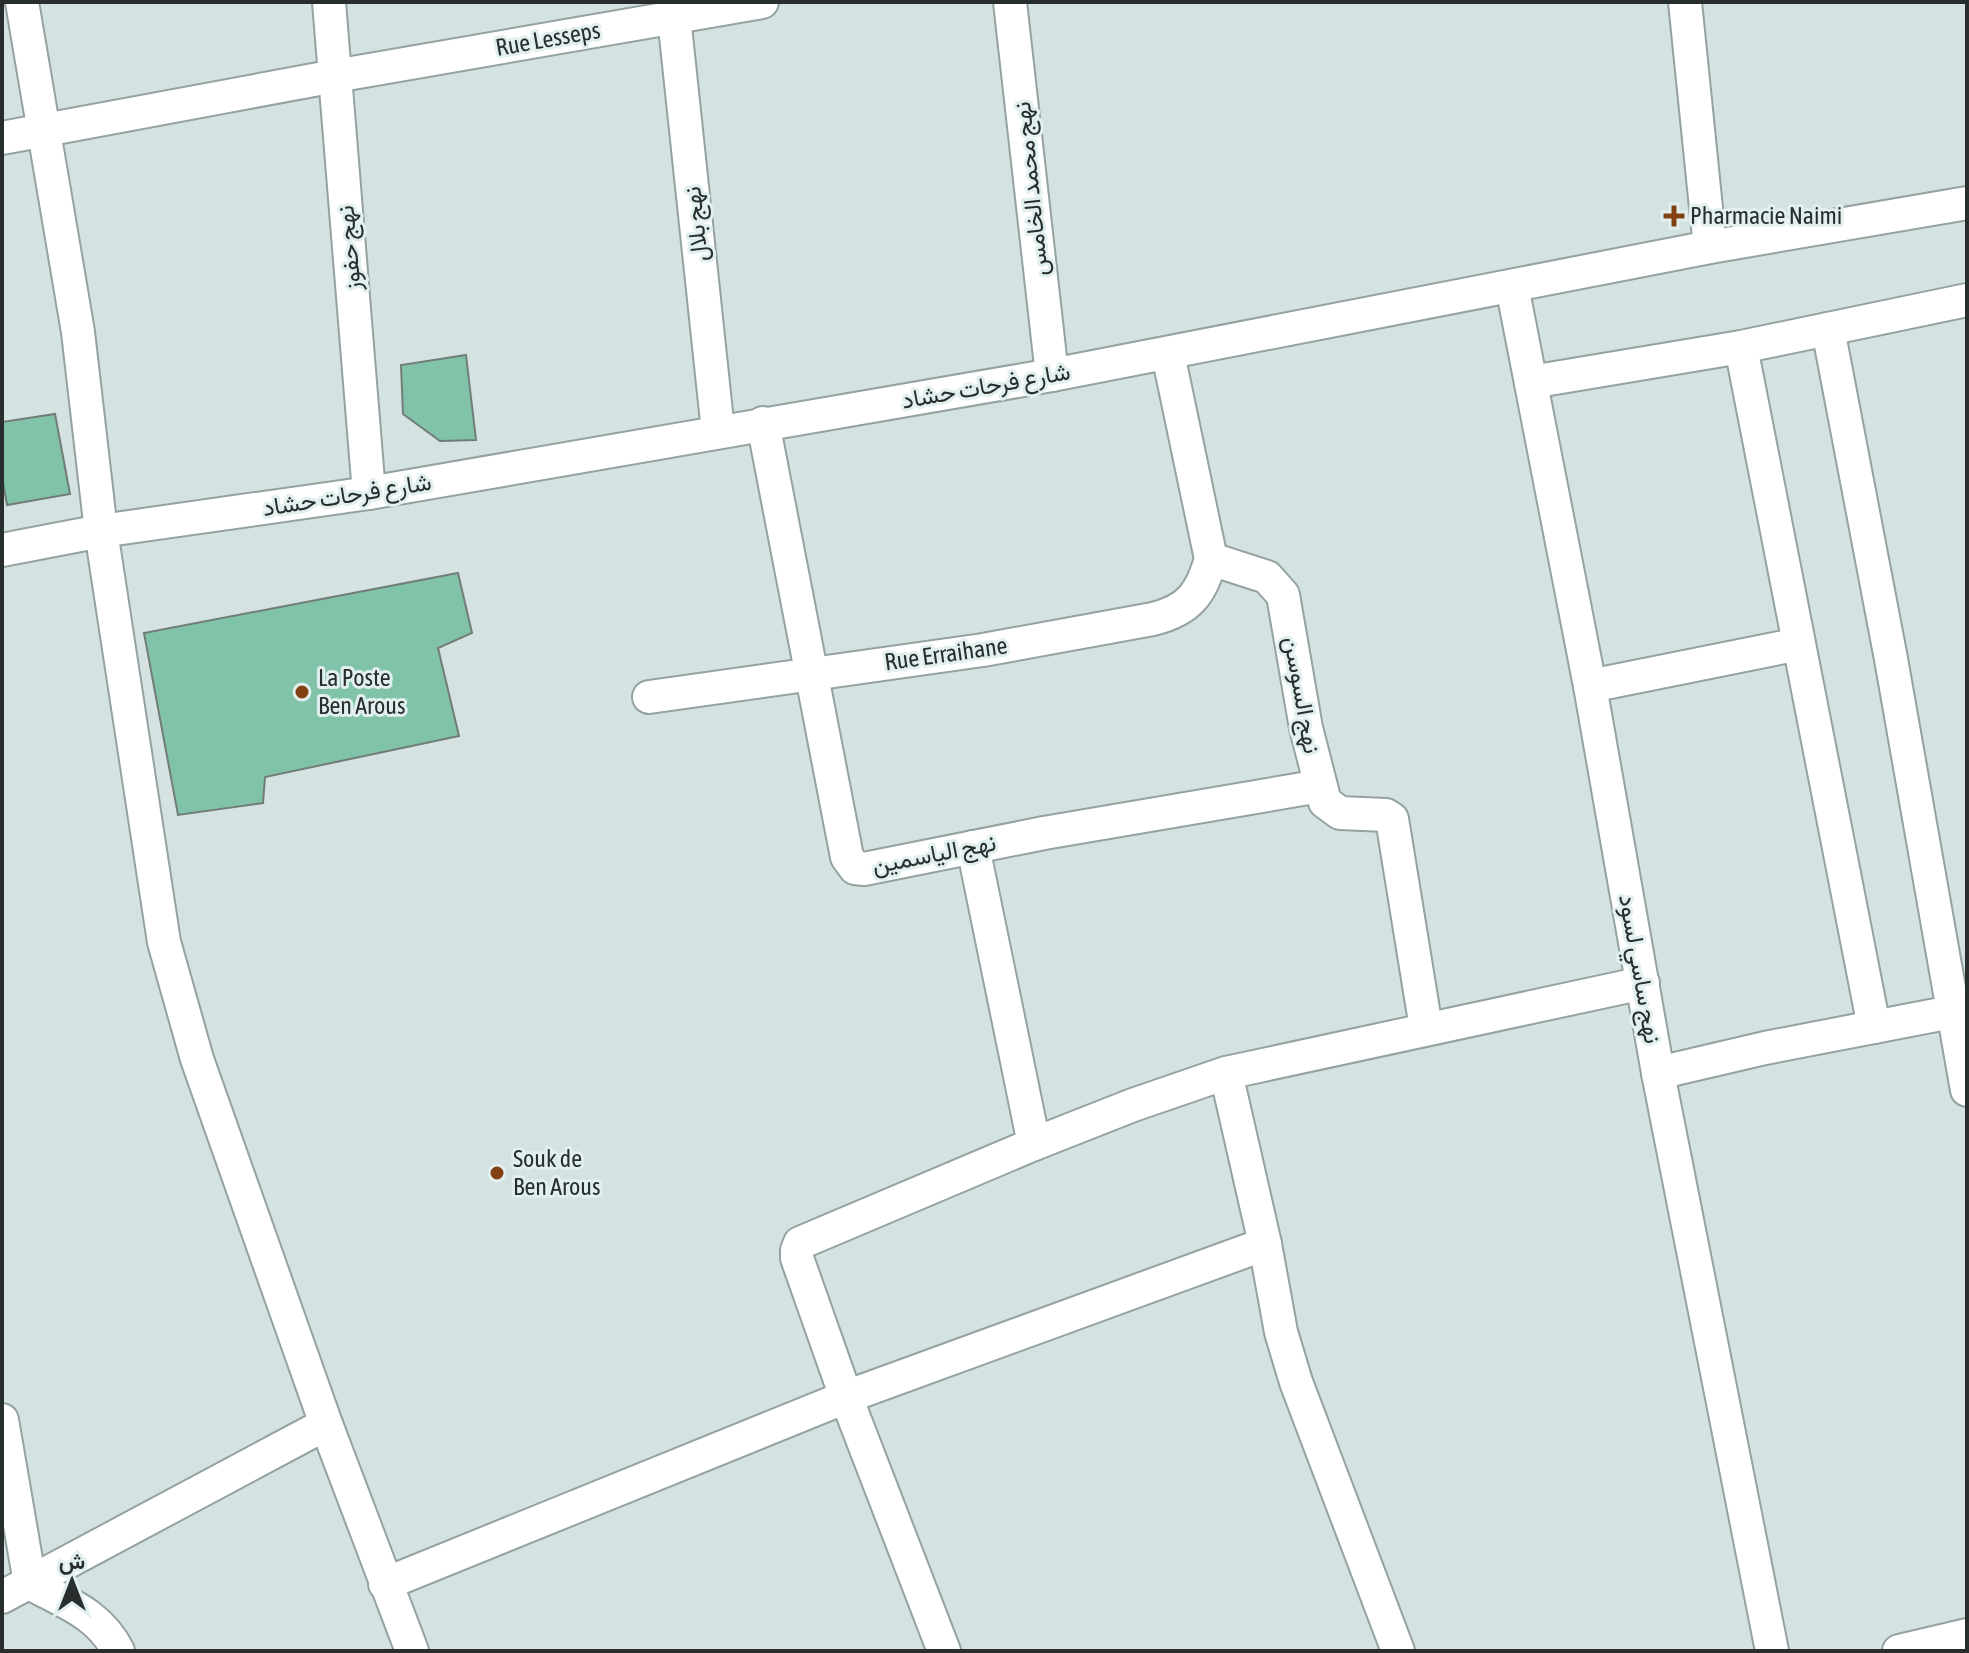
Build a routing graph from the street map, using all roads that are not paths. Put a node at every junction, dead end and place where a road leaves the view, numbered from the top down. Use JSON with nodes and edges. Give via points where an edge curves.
{"nodes":[{"id":1,"x":22,"y":2,"type":"edge"},
{"id":2,"x":329,"y":2,"type":"edge"},
{"id":3,"x":762,"y":2,"type":"edge"},
{"id":4,"x":1010,"y":2,"type":"edge"},
{"id":5,"x":1685,"y":2,"type":"edge"},
{"id":6,"x":674,"y":17,"type":"junction"},
{"id":7,"x":335,"y":76,"type":"junction"},
{"id":8,"x":44,"y":130,"type":"junction"},
{"id":9,"x":2,"y":138,"type":"edge"},
{"id":10,"x":1967,"y":203,"type":"edge"},
{"id":11,"x":1710,"y":247,"type":"junction"},
{"id":12,"x":1512,"y":286,"type":"junction"},
{"id":13,"x":1967,"y":300,"type":"edge"},
{"id":14,"x":1828,"y":329,"type":"junction"},
{"id":15,"x":1741,"y":347,"type":"junction"},
{"id":16,"x":1168,"y":354,"type":"junction"},
{"id":17,"x":1052,"y":375,"type":"junction"},
{"id":18,"x":1531,"y":382,"type":"junction"},
{"id":19,"x":763,"y":423,"type":"junction"},
{"id":20,"x":718,"y":431,"type":"junction"},
{"id":21,"x":369,"y":493,"type":"junction"},
{"id":22,"x":101,"y":531,"type":"junction"},
{"id":23,"x":2,"y":550,"type":"edge"},
{"id":24,"x":1211,"y":559,"type":"junction"},
{"id":25,"x":1799,"y":644,"type":"junction"},
{"id":26,"x":811,"y":673,"type":"junction"},
{"id":27,"x":1590,"y":686,"type":"junction"},
{"id":28,"x":649,"y":697,"type":"dead end"},
{"id":29,"x":1320,"y":786,"type":"junction"},
{"id":30,"x":973,"y":847,"type":"junction"},
{"id":31,"x":1643,"y":983,"type":"junction"},
{"id":32,"x":1960,"y":1011,"type":"edge"},
{"id":33,"x":1874,"y":1027,"type":"junction"},
{"id":34,"x":1426,"y":1028,"type":"junction"},
{"id":35,"x":1226,"y":1073,"type":"junction"},
{"id":36,"x":1658,"y":1073,"type":"junction"},
{"id":37,"x":1967,"y":1090,"type":"edge"},
{"id":38,"x":1034,"y":1144,"type":"junction"},
{"id":39,"x":1265,"y":1244,"type":"junction"},
{"id":40,"x":846,"y":1397,"type":"junction"},
{"id":41,"x":2,"y":1420,"type":"edge"},
{"id":42,"x":326,"y":1424,"type":"junction"},
{"id":43,"x":385,"y":1584,"type":"junction"},
{"id":44,"x":16,"y":1590,"type":"edge"},
{"id":45,"x":1967,"y":1635,"type":"edge"},
{"id":46,"x":118,"y":1651,"type":"edge"},
{"id":47,"x":412,"y":1651,"type":"edge"},
{"id":48,"x":944,"y":1651,"type":"edge"},
{"id":49,"x":1398,"y":1651,"type":"edge"},
{"id":50,"x":1772,"y":1651,"type":"edge"},
{"id":51,"x":1899,"y":1651,"type":"edge"}],
"edges":[{"from":1,"to":8,"type":"street"},
{"from":2,"to":7,"type":"street","name":"نهج حفوز"},
{"from":3,"to":6,"type":"street","name":"Rue Lesseps"},
{"from":4,"to":17,"type":"street","name":"نهج محمد الخامس"},
{"from":5,"to":11,"type":"street"},
{"from":6,"to":7,"type":"street","name":"Rue Lesseps"},
{"from":6,"to":20,"type":"street","name":"نهج بلال"},
{"from":7,"to":8,"type":"street","name":"Rue Lesseps"},
{"from":7,"to":21,"type":"street","name":"نهج حفوز"},
{"from":8,"to":9,"type":"street","name":"Rue Lesseps"},
{"from":8,"to":22,"type":"street","via":[[78,332]]},
{"from":10,"to":11,"type":"street","name":"شارع فرحات حشاد"},
{"from":11,"to":12,"type":"street","name":"شارع فرحات حشاد"},
{"from":12,"to":16,"type":"street","name":"شارع فرحات حشاد"},
{"from":12,"to":18,"type":"street","name":"نهج ساسي لسود"},
{"from":13,"to":14,"type":"street"},
{"from":14,"to":15,"type":"street"},
{"from":14,"to":32,"type":"street"},
{"from":15,"to":18,"type":"street"},
{"from":15,"to":25,"type":"street"},
{"from":16,"to":17,"type":"street","name":"شارع فرحات حشاد"},
{"from":16,"to":24,"type":"street"},
{"from":17,"to":19,"type":"street","name":"شارع فرحات حشاد"},
{"from":18,"to":27,"type":"street","name":"نهج ساسي لسود"},
{"from":19,"to":20,"type":"street","name":"شارع فرحات حشاد"},
{"from":19,"to":26,"type":"street","name":"نهج الياسمين"},
{"from":20,"to":21,"type":"street","name":"شارع فرحات حشاد"},
{"from":21,"to":22,"type":"street","name":"شارع فرحات حشاد"},
{"from":22,"to":23,"type":"street","name":"شارع فرحات حشاد"},
{"from":22,"to":42,"type":"street","via":[[164,942],[197,1059]]},
{"from":24,"to":26,"type":"street","name":"Rue Erraihane","via":[[1193,598],[1176,613],[983,650]]},
{"from":24,"to":29,"type":"street","name":"نهج السوسن","via":[[1267,577],[1283,595]]},
{"from":25,"to":27,"type":"street"},
{"from":25,"to":33,"type":"street"},
{"from":26,"to":28,"type":"street","name":"Rue Erraihane"},
{"from":26,"to":30,"type":"street","name":"نهج الياسمين","via":[[851,864],[864,869]]},
{"from":27,"to":31,"type":"street","name":"نهج ساسي لسود"},
{"from":29,"to":30,"type":"street","name":"نهج الياسمين"},
{"from":29,"to":34,"type":"street","name":"نهج السوسن","via":[[1325,802],[1340,813],[1392,819]]},
{"from":30,"to":38,"type":"street"},
{"from":31,"to":34,"type":"street"},
{"from":31,"to":36,"type":"street","name":"نهج ساسي لسود"},
{"from":32,"to":33,"type":"street"},
{"from":32,"to":37,"type":"street"},
{"from":33,"to":36,"type":"street"},
{"from":34,"to":35,"type":"street"},
{"from":35,"to":38,"type":"street"},
{"from":35,"to":39,"type":"street"},
{"from":36,"to":50,"type":"street","name":"نهج ساسي لسود"},
{"from":38,"to":40,"type":"street","via":[[800,1243],[797,1258]]},
{"from":39,"to":40,"type":"street"},
{"from":39,"to":49,"type":"street","via":[[1296,1382]]},
{"from":40,"to":43,"type":"street"},
{"from":40,"to":48,"type":"street"},
{"from":41,"to":44,"type":"street"},
{"from":42,"to":43,"type":"street"},
{"from":42,"to":44,"type":"street"},
{"from":43,"to":47,"type":"street"},
{"from":44,"to":46,"type":"street","via":[[98,1621]]},
{"from":45,"to":51,"type":"street"}]}
